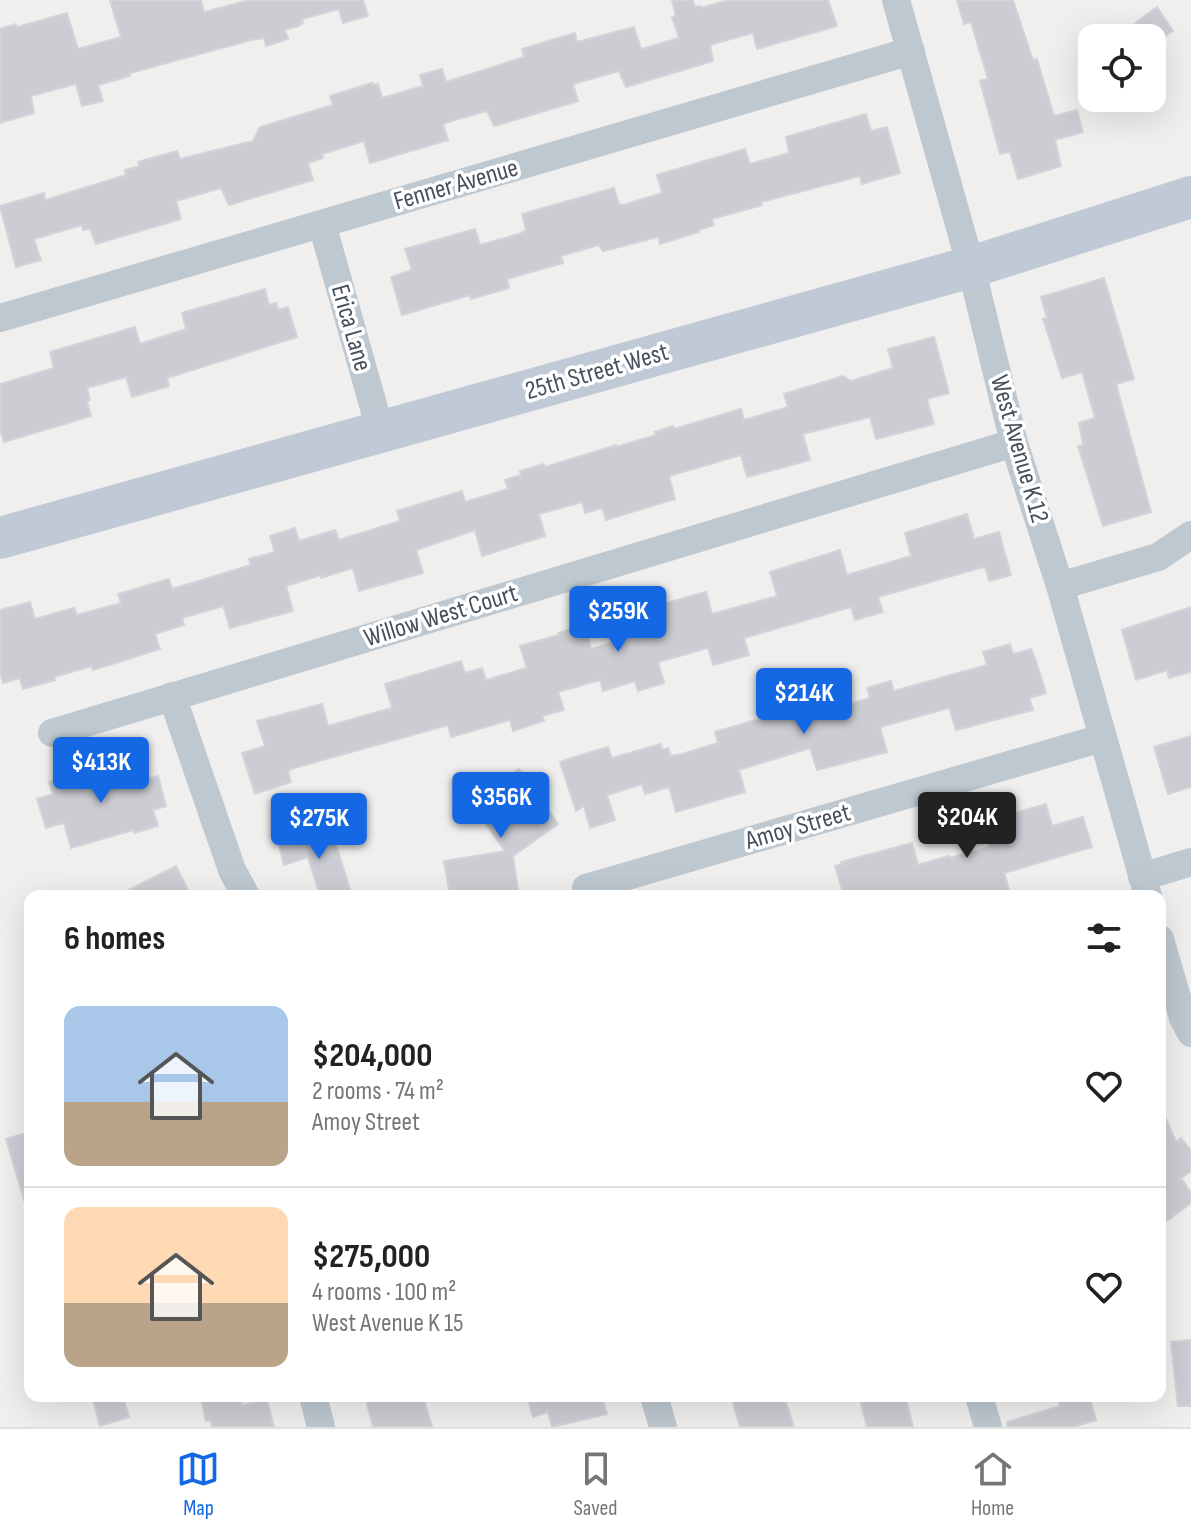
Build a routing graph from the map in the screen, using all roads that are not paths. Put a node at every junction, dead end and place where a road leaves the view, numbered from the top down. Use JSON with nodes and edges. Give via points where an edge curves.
{"nodes":[{"id":1,"x":896,"y":0,"type":"edge"},
{"id":2,"x":911,"y":51,"type":"junction"},
{"id":3,"x":1191,"y":197,"type":"edge"},
{"id":4,"x":322,"y":224,"type":"junction"},
{"id":5,"x":971,"y":267,"type":"junction"},
{"id":6,"x":0,"y":318,"type":"edge"},
{"id":7,"x":381,"y":433,"type":"junction"},
{"id":8,"x":1014,"y":443,"type":"junction"},
{"id":9,"x":1191,"y":535,"type":"edge"},
{"id":10,"x":0,"y":538,"type":"edge"},
{"id":11,"x":1060,"y":586,"type":"junction"},
{"id":12,"x":172,"y":696,"type":"junction"},
{"id":13,"x":52,"y":733,"type":"dead end"},
{"id":14,"x":1102,"y":738,"type":"junction"},
{"id":15,"x":1191,"y":862,"type":"edge"},
{"id":16,"x":1145,"y":886,"type":"edge"},
{"id":17,"x":586,"y":888,"type":"dead end"},
{"id":18,"x":243,"y":890,"type":"edge"},
{"id":19,"x":1166,"y":968,"type":"edge"},
{"id":20,"x":1178,"y":1026,"type":"edge"},
{"id":21,"x":315,"y":1402,"type":"edge"},
{"id":22,"x":656,"y":1402,"type":"edge"},
{"id":23,"x":981,"y":1402,"type":"edge"},
{"id":24,"x":321,"y":1427,"type":"edge"},
{"id":25,"x":663,"y":1427,"type":"edge"},
{"id":26,"x":988,"y":1427,"type":"edge"}],
"edges":[{"from":1,"to":2,"type":"street","name":"West Avenue K 12"},
{"from":2,"to":4,"type":"street","name":"Fenner Avenue"},
{"from":2,"to":5,"type":"street","name":"West Avenue K 12"},
{"from":3,"to":5,"type":"street","name":"25th Street West"},
{"from":4,"to":6,"type":"street","name":"Fenner Avenue"},
{"from":4,"to":7,"type":"street","name":"Erica Lane"},
{"from":5,"to":7,"type":"street","name":"25th Street West"},
{"from":5,"to":8,"type":"street","name":"West Avenue K 12"},
{"from":7,"to":10,"type":"street","name":"25th Street West"},
{"from":8,"to":11,"type":"street","name":"West Avenue K 12"},
{"from":8,"to":12,"type":"street","name":"Willow West Court"},
{"from":9,"to":11,"type":"street","via":[[1158,557]]},
{"from":11,"to":14,"type":"street","name":"West Avenue K 12"},
{"from":12,"to":13,"type":"street","name":"Willow West Court"},
{"from":12,"to":18,"type":"street"},
{"from":14,"to":16,"type":"street","name":"West Avenue K 12"},
{"from":14,"to":17,"type":"street","name":"Amoy Street"},
{"from":15,"to":16,"type":"street"},
{"from":19,"to":20,"type":"street"},
{"from":21,"to":24,"type":"street"},
{"from":22,"to":25,"type":"street"},
{"from":23,"to":26,"type":"street"}]}
